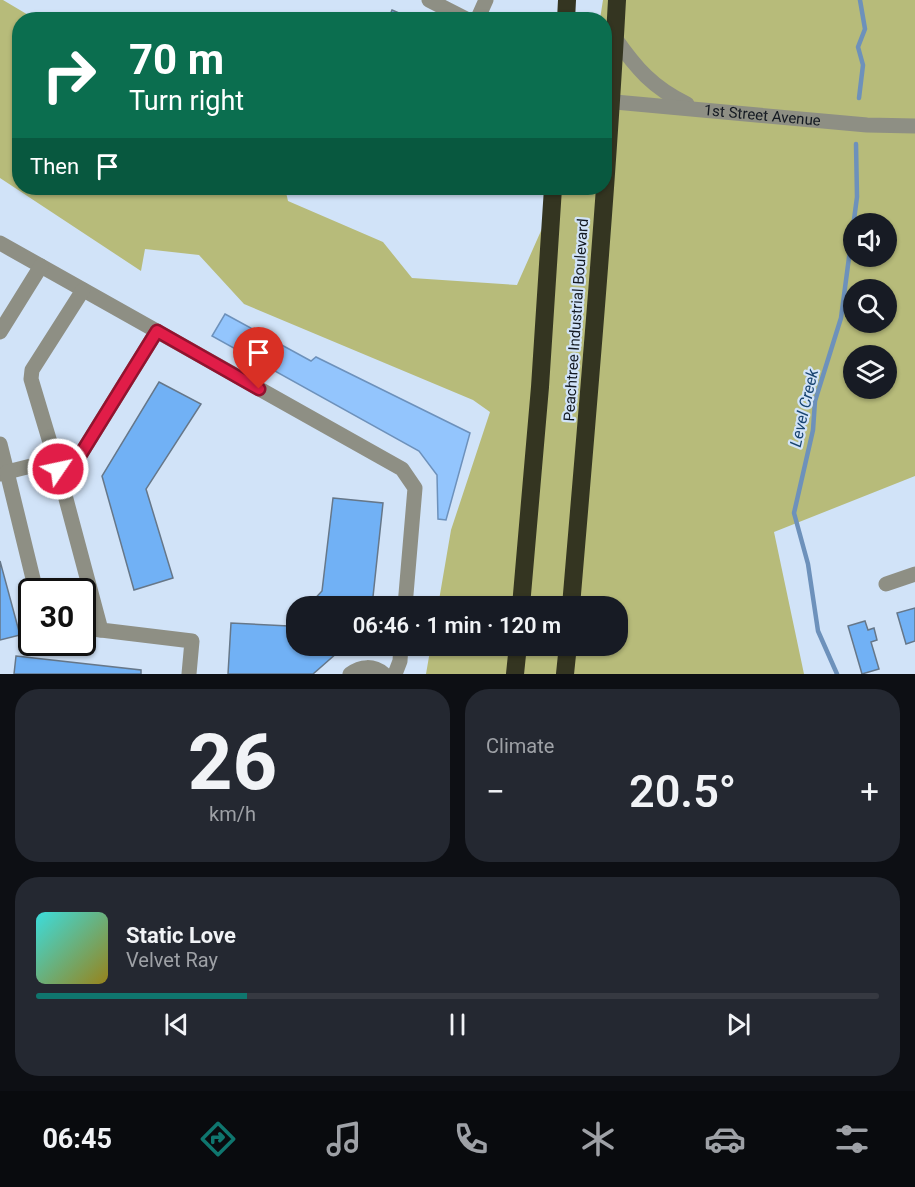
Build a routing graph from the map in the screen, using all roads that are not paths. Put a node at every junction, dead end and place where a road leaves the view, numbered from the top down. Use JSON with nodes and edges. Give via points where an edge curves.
{"nodes":[{"id":1,"x":429,"y":0,"type":"edge"},
{"id":2,"x":617,"y":0,"type":"edge"},
{"id":3,"x":452,"y":12,"type":"edge"},
{"id":4,"x":615,"y":38,"type":"junction"},
{"id":5,"x":612,"y":65,"type":"edge"},
{"id":6,"x":612,"y":101,"type":"edge"},
{"id":7,"x":695,"y":108,"type":"junction"},
{"id":8,"x":915,"y":126,"type":"edge"},
{"id":9,"x":553,"y":195,"type":"edge"},
{"id":10,"x":601,"y":195,"type":"edge"},
{"id":11,"x":0,"y":243,"type":"edge"},
{"id":12,"x":41,"y":266,"type":"junction"},
{"id":13,"x":83,"y":290,"type":"junction"},
{"id":14,"x":157,"y":331,"type":"junction"},
{"id":15,"x":0,"y":332,"type":"edge"},
{"id":16,"x":0,"y":444,"type":"edge"},
{"id":17,"x":58,"y":469,"type":"junction"},
{"id":18,"x":4,"y":473,"type":"edge"},
{"id":19,"x":915,"y":574,"type":"edge"},
{"id":20,"x":32,"y":578,"type":"edge"},
{"id":21,"x":886,"y":584,"type":"dead end"},
{"id":22,"x":406,"y":596,"type":"edge"},
{"id":23,"x":522,"y":596,"type":"edge"},
{"id":24,"x":572,"y":596,"type":"edge"},
{"id":25,"x":96,"y":629,"type":"edge"},
{"id":26,"x":101,"y":630,"type":"junction"},
{"id":27,"x":400,"y":656,"type":"edge"},
{"id":28,"x":517,"y":656,"type":"edge"},
{"id":29,"x":567,"y":656,"type":"edge"},
{"id":30,"x":189,"y":674,"type":"edge"},
{"id":31,"x":350,"y":674,"type":"edge"},
{"id":32,"x":384,"y":674,"type":"edge"},
{"id":33,"x":395,"y":674,"type":"edge"},
{"id":34,"x":515,"y":674,"type":"edge"},
{"id":35,"x":566,"y":674,"type":"edge"}],
"edges":[{"from":1,"to":3,"type":"street"},
{"from":2,"to":4,"type":"highway","name":"Peachtree Industrial Boulevard"},
{"from":4,"to":5,"type":"highway","name":"Peachtree Industrial Boulevard"},
{"from":4,"to":7,"type":"street","via":[[631,62],[656,86]]},
{"from":6,"to":7,"type":"street","name":"1st Street Avenue"},
{"from":7,"to":8,"type":"street","name":"1st Street Avenue"},
{"from":9,"to":23,"type":"highway","name":"Peachtree Industrial Boulevard"},
{"from":10,"to":24,"type":"highway","name":"Peachtree Industrial Boulevard"},
{"from":11,"to":12,"type":"street"},
{"from":12,"to":13,"type":"street"},
{"from":12,"to":15,"type":"street"},
{"from":13,"to":14,"type":"street"},
{"from":13,"to":17,"type":"street","via":[[32,370],[31,379]]},
{"from":14,"to":17,"type":"street","via":[[79,457]]},
{"from":14,"to":22,"type":"street","via":[[402,469],[415,488]]},
{"from":16,"to":18,"type":"street"},
{"from":17,"to":18,"type":"street","via":[[39,464]]},
{"from":17,"to":26,"type":"street"},
{"from":18,"to":20,"type":"street"},
{"from":19,"to":21,"type":"street"},
{"from":25,"to":26,"type":"street"},
{"from":26,"to":30,"type":"street","via":[[192,642]]},
{"from":27,"to":33,"type":"street"},
{"from":28,"to":34,"type":"highway"},
{"from":29,"to":35,"type":"highway"},
{"from":31,"to":32,"type":"street","via":[[368,667]]}]}
